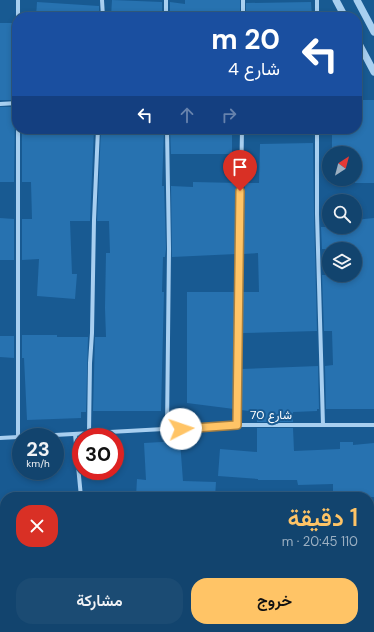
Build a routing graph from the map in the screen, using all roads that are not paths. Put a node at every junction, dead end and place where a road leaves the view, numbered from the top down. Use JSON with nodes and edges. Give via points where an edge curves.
{"nodes":[{"id":1,"x":18,"y":0,"type":"edge"},
{"id":2,"x":102,"y":0,"type":"edge"},
{"id":3,"x":166,"y":0,"type":"edge"},
{"id":4,"x":243,"y":0,"type":"edge"},
{"id":5,"x":317,"y":0,"type":"edge"},
{"id":6,"x":336,"y":0,"type":"edge"},
{"id":7,"x":357,"y":0,"type":"edge"},
{"id":8,"x":18,"y":12,"type":"edge"},
{"id":9,"x":103,"y":12,"type":"edge"},
{"id":10,"x":166,"y":12,"type":"edge"},
{"id":11,"x":243,"y":12,"type":"edge"},
{"id":12,"x":317,"y":12,"type":"edge"},
{"id":13,"x":342,"y":12,"type":"edge"},
{"id":14,"x":374,"y":32,"type":"edge"},
{"id":15,"x":362,"y":49,"type":"edge"},
{"id":16,"x":374,"y":72,"type":"edge"},
{"id":17,"x":0,"y":104,"type":"edge"},
{"id":18,"x":12,"y":104,"type":"edge"},
{"id":19,"x":18,"y":134,"type":"edge"},
{"id":20,"x":98,"y":134,"type":"edge"},
{"id":21,"x":166,"y":134,"type":"edge"},
{"id":22,"x":242,"y":134,"type":"edge"},
{"id":23,"x":317,"y":134,"type":"edge"},
{"id":24,"x":237,"y":425,"type":"junction"},
{"id":25,"x":323,"y":425,"type":"junction"},
{"id":26,"x":374,"y":425,"type":"edge"},
{"id":27,"x":18,"y":428,"type":"edge"},
{"id":28,"x":89,"y":428,"type":"edge"},
{"id":29,"x":167,"y":430,"type":"junction"},
{"id":30,"x":124,"y":432,"type":"edge"},
{"id":31,"x":12,"y":437,"type":"edge"},
{"id":32,"x":0,"y":438,"type":"edge"},
{"id":33,"x":79,"y":480,"type":"edge"},
{"id":34,"x":81,"y":492,"type":"edge"}],
"edges":[{"from":1,"to":8,"type":"street"},
{"from":2,"to":9,"type":"street"},
{"from":3,"to":10,"type":"street"},
{"from":4,"to":11,"type":"street"},
{"from":5,"to":12,"type":"street"},
{"from":6,"to":13,"type":"street"},
{"from":7,"to":14,"type":"street"},
{"from":15,"to":16,"type":"street"},
{"from":17,"to":18,"type":"street"},
{"from":19,"to":27,"type":"street"},
{"from":20,"to":28,"type":"street"},
{"from":21,"to":29,"type":"street","via":[[169,249]]},
{"from":22,"to":24,"type":"street"},
{"from":23,"to":25,"type":"street"},
{"from":24,"to":25,"type":"street","name":"شارع 70"},
{"from":24,"to":29,"type":"street","name":"شارع 70"},
{"from":25,"to":26,"type":"street","name":"شارع 70"},
{"from":29,"to":30,"type":"street","name":"شارع 70"},
{"from":31,"to":32,"type":"street","name":"شارع 70"},
{"from":33,"to":34,"type":"street"}]}
